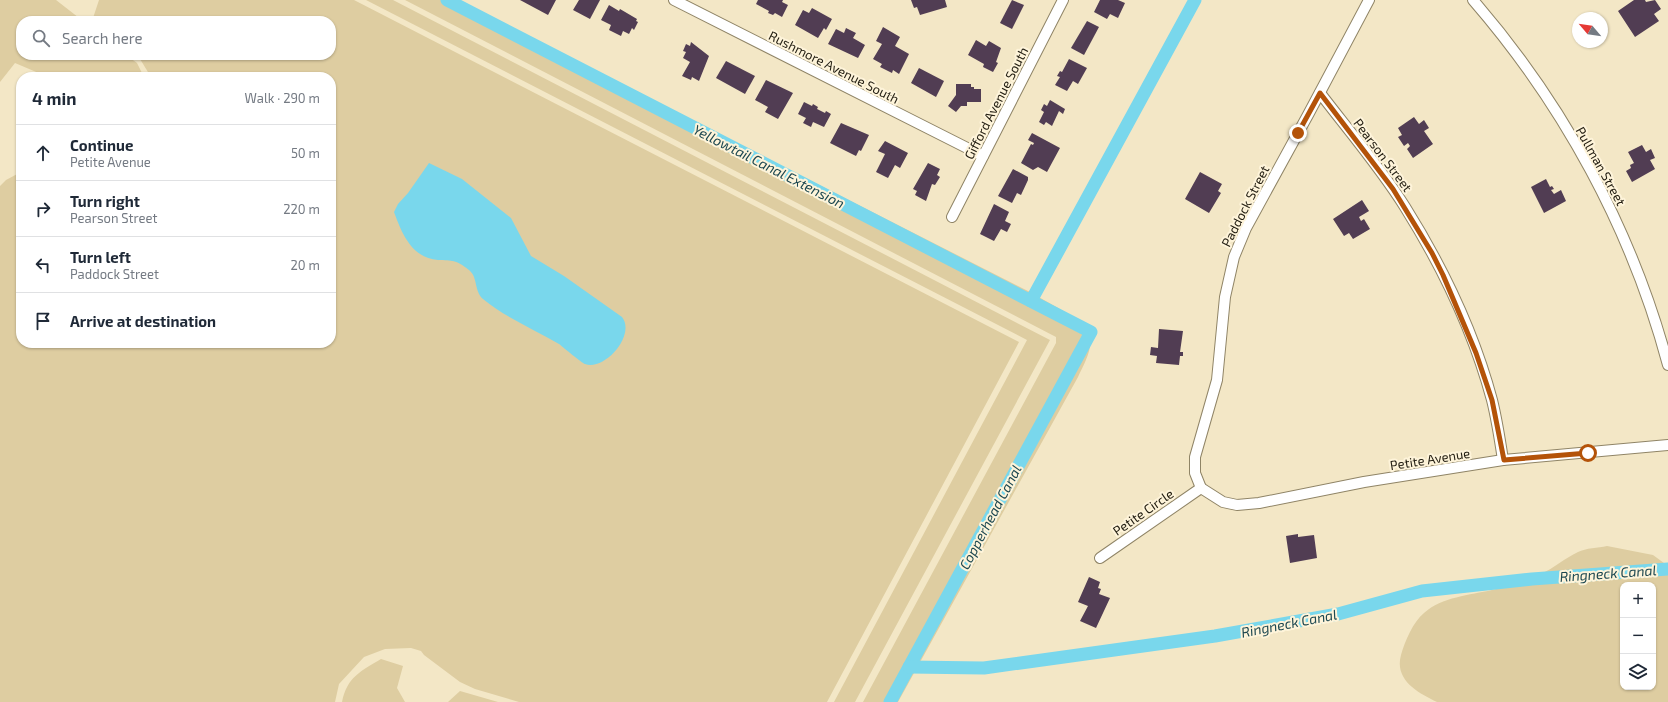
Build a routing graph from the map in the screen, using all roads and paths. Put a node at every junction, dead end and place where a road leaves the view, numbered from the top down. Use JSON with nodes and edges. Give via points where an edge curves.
{"nodes":[{"id":1,"x":674,"y":0,"type":"edge"},
{"id":2,"x":1063,"y":0,"type":"edge"},
{"id":3,"x":1369,"y":0,"type":"edge"},
{"id":4,"x":1473,"y":0,"type":"edge"},
{"id":5,"x":1320,"y":93,"type":"junction"},
{"id":6,"x":983,"y":156,"type":"junction"},
{"id":7,"x":952,"y":217,"type":"dead end"},
{"id":8,"x":1668,"y":365,"type":"edge"},
{"id":9,"x":1668,"y":446,"type":"edge"},
{"id":10,"x":1504,"y":460,"type":"junction"},
{"id":11,"x":1201,"y":488,"type":"junction"},
{"id":12,"x":1100,"y":558,"type":"dead end"}],
"edges":[{"from":1,"to":6,"type":"street","name":"Rushmore Avenue South"},
{"from":2,"to":6,"type":"street","name":"Gifford Avenue South"},
{"from":3,"to":5,"type":"street","name":"Paddock Street"},
{"from":4,"to":8,"type":"street","name":"Pullman Street","via":[[1531,74],[1584,158],[1629,250]]},
{"from":5,"to":10,"type":"street","name":"Pearson Street","via":[[1397,195],[1443,275],[1476,353],[1492,400]]},
{"from":5,"to":11,"type":"street","name":"Paddock Street","via":[[1246,228],[1234,257],[1225,297],[1217,380],[1195,457],[1196,473]]},
{"from":6,"to":7,"type":"street","name":"Gifford Avenue South"},
{"from":9,"to":10,"type":"street","name":"Petite Avenue"},
{"from":10,"to":11,"type":"street","name":"Petite Avenue","via":[[1364,482],[1259,503],[1237,505],[1223,502]]},
{"from":11,"to":12,"type":"street","name":"Petite Circle"}]}
